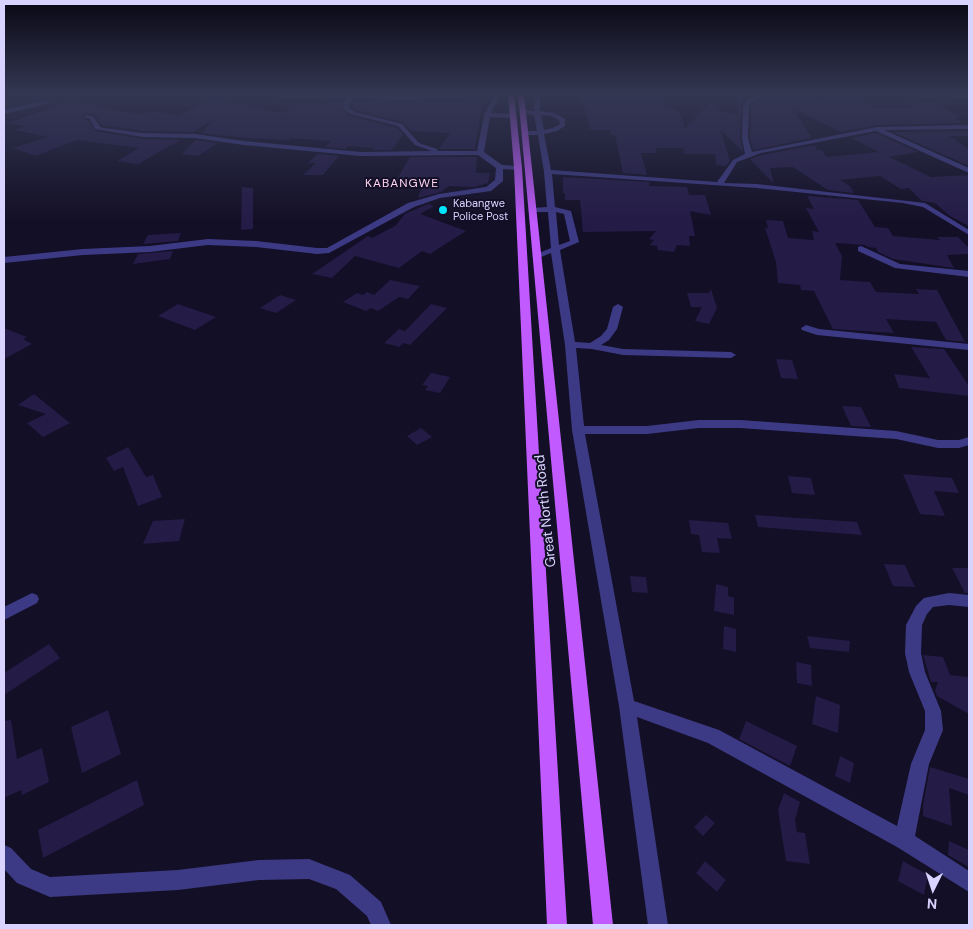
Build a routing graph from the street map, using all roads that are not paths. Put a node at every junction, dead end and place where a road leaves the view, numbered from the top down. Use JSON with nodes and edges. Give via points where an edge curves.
{"nodes":[{"id":1,"x":204,"y":137,"type":"edge"},
{"id":2,"x":411,"y":137,"type":"edge"},
{"id":3,"x":483,"y":137,"type":"edge"},
{"id":4,"x":518,"y":137,"type":"edge"},
{"id":5,"x":525,"y":137,"type":"edge"},
{"id":6,"x":541,"y":137,"type":"edge"},
{"id":7,"x":745,"y":137,"type":"edge"},
{"id":8,"x":836,"y":137,"type":"edge"},
{"id":9,"x":894,"y":137,"type":"edge"},
{"id":10,"x":454,"y":153,"type":"junction"},
{"id":11,"x":480,"y":153,"type":"junction"},
{"id":12,"x":749,"y":155,"type":"junction"},
{"id":13,"x":500,"y":167,"type":"junction"},
{"id":14,"x":518,"y":168,"type":"junction"},
{"id":15,"x":967,"y":170,"type":"edge"},
{"id":16,"x":548,"y":172,"type":"junction"},
{"id":17,"x":720,"y":185,"type":"junction"},
{"id":18,"x":552,"y":208,"type":"junction"},
{"id":19,"x":532,"y":210,"type":"junction"},
{"id":20,"x":969,"y":232,"type":"edge"},
{"id":21,"x":556,"y":248,"type":"junction"},
{"id":22,"x":861,"y":249,"type":"dead end"},
{"id":23,"x":536,"y":256,"type":"junction"},
{"id":24,"x":5,"y":260,"type":"edge"},
{"id":25,"x":969,"y":274,"type":"edge"},
{"id":26,"x":618,"y":307,"type":"dead end"},
{"id":27,"x":806,"y":328,"type":"dead end"},
{"id":28,"x":570,"y":345,"type":"junction"},
{"id":29,"x":592,"y":346,"type":"junction"},
{"id":30,"x":969,"y":347,"type":"edge"},
{"id":31,"x":730,"y":355,"type":"dead end"},
{"id":32,"x":578,"y":430,"type":"junction"},
{"id":33,"x":969,"y":441,"type":"edge"},
{"id":34,"x":32,"y":599,"type":"dead end"},
{"id":35,"x":969,"y":601,"type":"edge"},
{"id":36,"x":4,"y":614,"type":"edge"},
{"id":37,"x":627,"y":706,"type":"junction"},
{"id":38,"x":904,"y":840,"type":"junction"},
{"id":39,"x":4,"y":855,"type":"edge"},
{"id":40,"x":969,"y":882,"type":"edge"},
{"id":41,"x":381,"y":925,"type":"edge"},
{"id":42,"x":557,"y":925,"type":"edge"},
{"id":43,"x":603,"y":925,"type":"edge"},
{"id":44,"x":658,"y":925,"type":"edge"}],
"edges":[{"from":1,"to":10,"type":"street","via":[[361,154]]},
{"from":2,"to":10,"type":"street","via":[[417,144]]},
{"from":3,"to":11,"type":"street"},
{"from":4,"to":14,"type":"main road","name":"Great North Road"},
{"from":5,"to":19,"type":"main road","name":"Great North Road"},
{"from":6,"to":16,"type":"street"},
{"from":7,"to":12,"type":"street"},
{"from":8,"to":12,"type":"street"},
{"from":9,"to":15,"type":"street"},
{"from":10,"to":11,"type":"street"},
{"from":11,"to":13,"type":"street"},
{"from":12,"to":17,"type":"street","via":[[734,161]]},
{"from":13,"to":14,"type":"street"},
{"from":13,"to":24,"type":"street","via":[[499,181],[488,189],[439,196],[411,205],[328,250],[208,242]]},
{"from":14,"to":42,"type":"main road","name":"Great North Road"},
{"from":16,"to":17,"type":"street"},
{"from":16,"to":18,"type":"street"},
{"from":17,"to":20,"type":"street","via":[[867,196],[919,204]]},
{"from":18,"to":19,"type":"street"},
{"from":18,"to":21,"type":"street"},
{"from":18,"to":21,"type":"street","via":[[568,213],[575,242]]},
{"from":19,"to":23,"type":"main road","name":"Great North Road"},
{"from":21,"to":23,"type":"street"},
{"from":21,"to":28,"type":"street"},
{"from":22,"to":25,"type":"street","via":[[898,266]]},
{"from":23,"to":43,"type":"main road","name":"Great North Road"},
{"from":26,"to":29,"type":"street","via":[[612,329]]},
{"from":27,"to":30,"type":"street","via":[[817,332]]},
{"from":28,"to":29,"type":"street"},
{"from":28,"to":32,"type":"street"},
{"from":29,"to":31,"type":"street","via":[[623,352]]},
{"from":32,"to":33,"type":"street","via":[[647,430],[699,424],[740,424],[866,432],[938,444]]},
{"from":32,"to":37,"type":"street"},
{"from":34,"to":36,"type":"street"},
{"from":35,"to":38,"type":"street","via":[[929,602],[914,625],[913,653],[933,711],[934,730],[920,764]]},
{"from":37,"to":38,"type":"street","via":[[713,736]]},
{"from":37,"to":44,"type":"street"},
{"from":38,"to":40,"type":"street"},
{"from":39,"to":41,"type":"street","via":[[24,876],[50,887],[309,869],[343,882],[374,909]]}]}
